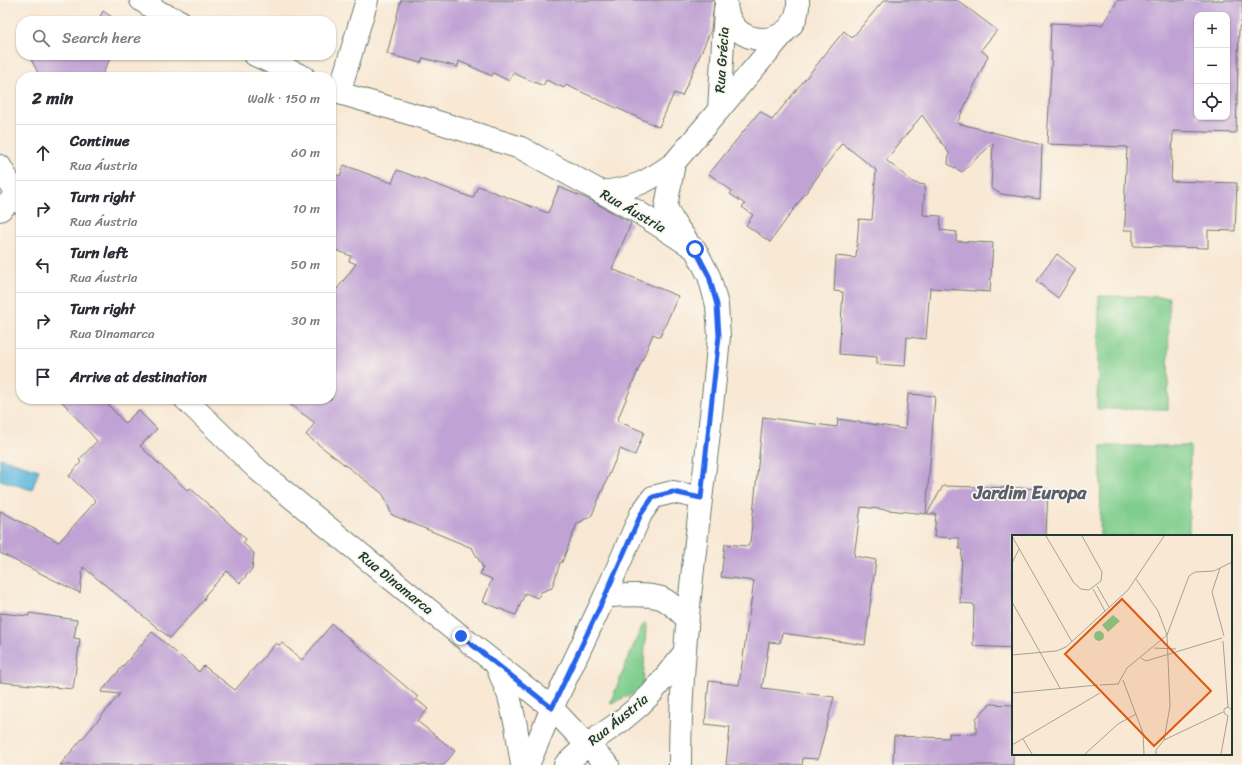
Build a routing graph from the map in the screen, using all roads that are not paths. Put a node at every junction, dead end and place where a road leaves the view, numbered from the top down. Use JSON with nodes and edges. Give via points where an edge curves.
{"nodes":[{"id":1,"x":141,"y":0,"type":"edge"},
{"id":2,"x":367,"y":0,"type":"edge"},
{"id":3,"x":811,"y":0,"type":"edge"},
{"id":4,"x":726,"y":5,"type":"edge"},
{"id":5,"x":168,"y":16,"type":"edge"},
{"id":6,"x":792,"y":17,"type":"edge"},
{"id":7,"x":266,"y":60,"type":"edge"},
{"id":8,"x":293,"y":72,"type":"edge"},
{"id":9,"x":336,"y":88,"type":"edge"},
{"id":10,"x":336,"y":91,"type":"edge"},
{"id":11,"x":719,"y":110,"type":"junction"},
{"id":12,"x":674,"y":163,"type":"junction"},
{"id":13,"x":0,"y":166,"type":"edge"},
{"id":14,"x":601,"y":192,"type":"junction"},
{"id":15,"x":16,"y":194,"type":"edge"},
{"id":16,"x":16,"y":201,"type":"edge"},
{"id":17,"x":0,"y":210,"type":"edge"},
{"id":18,"x":695,"y":249,"type":"junction"},
{"id":19,"x":190,"y":404,"type":"edge"},
{"id":20,"x":701,"y":498,"type":"junction"},
{"id":21,"x":605,"y":596,"type":"junction"},
{"id":22,"x":687,"y":619,"type":"junction"},
{"id":23,"x":684,"y":653,"type":"junction"},
{"id":24,"x":496,"y":663,"type":"junction"},
{"id":25,"x":552,"y":708,"type":"junction"},
{"id":26,"x":587,"y":745,"type":"junction"},
{"id":27,"x":522,"y":765,"type":"edge"},
{"id":28,"x":528,"y":765,"type":"edge"},
{"id":29,"x":565,"y":765,"type":"edge"},
{"id":30,"x":608,"y":765,"type":"edge"},
{"id":31,"x":680,"y":765,"type":"edge"}],
"edges":[{"from":1,"to":5,"type":"street"},
{"from":2,"to":9,"type":"street"},
{"from":3,"to":6,"type":"street","name":"Rua Grécia"},
{"from":4,"to":6,"type":"street","via":[[730,21],[737,31],[760,40],[772,39]]},
{"from":4,"to":11,"type":"street","name":"Rua Grécia"},
{"from":6,"to":11,"type":"street","name":"Rua Grécia"},
{"from":7,"to":8,"type":"street"},
{"from":10,"to":14,"type":"street","name":"Rua Áustria","via":[[521,148]]},
{"from":11,"to":12,"type":"street","name":"Rua Grécia"},
{"from":12,"to":14,"type":"street","name":"Rua Grécia","via":[[651,180],[637,186]]},
{"from":12,"to":18,"type":"street","via":[[666,207],[674,223]]},
{"from":13,"to":15,"type":"street"},
{"from":14,"to":18,"type":"street","name":"Rua Áustria","via":[[638,212]]},
{"from":16,"to":17,"type":"street"},
{"from":18,"to":20,"type":"street","name":"Rua Áustria","via":[[709,276],[717,305],[719,336]]},
{"from":19,"to":24,"type":"street","name":"Rua Dinamarca","via":[[258,470]]},
{"from":20,"to":21,"type":"street","via":[[673,492],[653,497],[641,514]]},
{"from":20,"to":22,"type":"street","name":"Rua Áustria"},
{"from":21,"to":22,"type":"street","via":[[661,598]]},
{"from":21,"to":25,"type":"street"},
{"from":22,"to":23,"type":"street","name":"Rua Áustria"},
{"from":23,"to":26,"type":"street","name":"Rua Áustria","via":[[639,706]]},
{"from":23,"to":31,"type":"street","name":"Rua Áustria"},
{"from":24,"to":25,"type":"street","name":"Rua Dinamarca"},
{"from":24,"to":27,"type":"street","via":[[509,696]]},
{"from":25,"to":26,"type":"street","name":"Rua Dinamarca"},
{"from":25,"to":28,"type":"street"},
{"from":26,"to":29,"type":"street","name":"Rua Áustria"},
{"from":26,"to":30,"type":"street","name":"Rua Dinamarca"}]}
